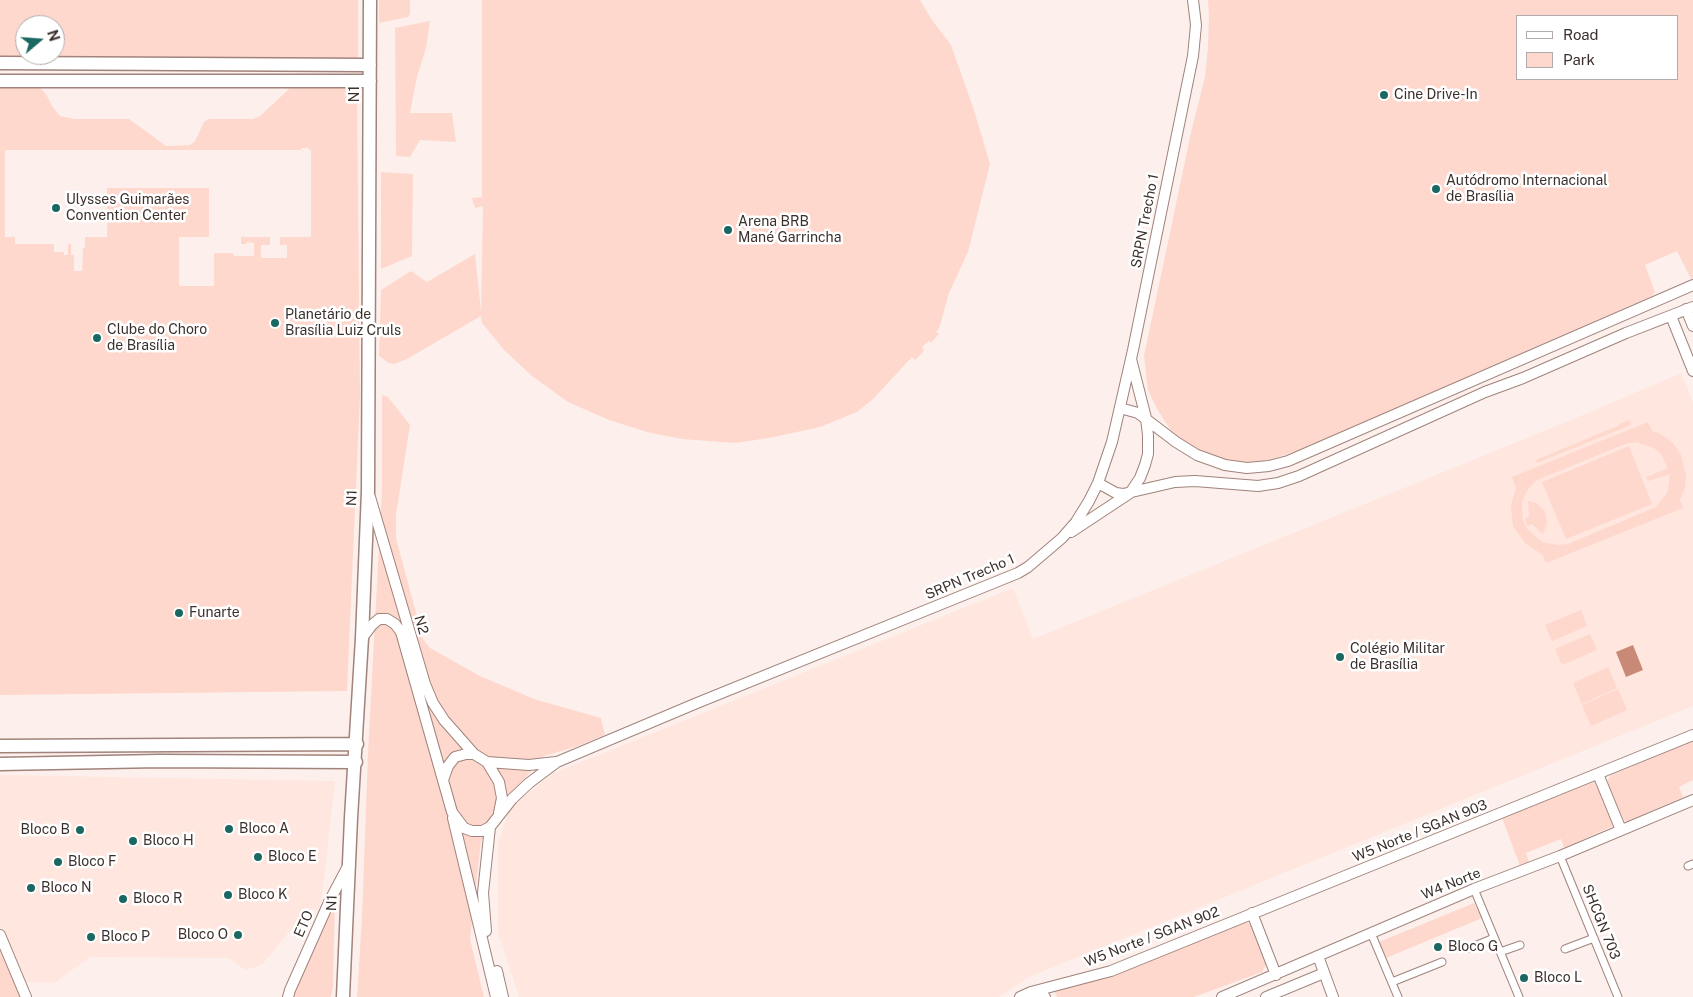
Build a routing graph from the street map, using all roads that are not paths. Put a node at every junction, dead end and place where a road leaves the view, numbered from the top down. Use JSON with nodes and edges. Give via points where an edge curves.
{"nodes":[{"id":1,"x":370,"y":0,"type":"edge"},
{"id":2,"x":1193,"y":0,"type":"edge"},
{"id":3,"x":0,"y":63,"type":"edge"},
{"id":4,"x":321,"y":64,"type":"junction"},
{"id":5,"x":370,"y":65,"type":"junction"},
{"id":6,"x":0,"y":81,"type":"edge"},
{"id":7,"x":321,"y":81,"type":"junction"},
{"id":8,"x":370,"y":81,"type":"junction"},
{"id":9,"x":1693,"y":285,"type":"edge"},
{"id":10,"x":1690,"y":308,"type":"edge"},
{"id":11,"x":1671,"y":316,"type":"junction"},
{"id":12,"x":1693,"y":326,"type":"edge"},
{"id":13,"x":1131,"y":358,"type":"junction"},
{"id":14,"x":1521,"y":361,"type":"junction"},
{"id":15,"x":1498,"y":370,"type":"junction"},
{"id":16,"x":1693,"y":371,"type":"edge"},
{"id":17,"x":1523,"y":378,"type":"junction"},
{"id":18,"x":1485,"y":392,"type":"junction"},
{"id":19,"x":1142,"y":400,"type":"junction"},
{"id":20,"x":1120,"y":408,"type":"junction"},
{"id":21,"x":1146,"y":418,"type":"junction"},
{"id":22,"x":1161,"y":429,"type":"junction"},
{"id":23,"x":1098,"y":482,"type":"junction"},
{"id":24,"x":1149,"y":489,"type":"junction"},
{"id":25,"x":368,"y":490,"type":"junction"},
{"id":26,"x":1130,"y":493,"type":"junction"},
{"id":27,"x":1114,"y":504,"type":"junction"},
{"id":28,"x":1062,"y":538,"type":"junction"},
{"id":29,"x":362,"y":638,"type":"junction"},
{"id":30,"x":1693,"y":735,"type":"edge"},
{"id":31,"x":357,"y":744,"type":"junction"},
{"id":32,"x":0,"y":746,"type":"edge"},
{"id":33,"x":474,"y":754,"type":"junction"},
{"id":34,"x":356,"y":762,"type":"junction"},
{"id":35,"x":488,"y":762,"type":"junction"},
{"id":36,"x":557,"y":762,"type":"junction"},
{"id":37,"x":0,"y":764,"type":"edge"},
{"id":38,"x":1598,"y":774,"type":"junction"},
{"id":39,"x":443,"y":780,"type":"junction"},
{"id":40,"x":1692,"y":803,"type":"edge"},
{"id":41,"x":452,"y":812,"type":"junction"},
{"id":42,"x":499,"y":816,"type":"junction"},
{"id":43,"x":490,"y":827,"type":"junction"},
{"id":44,"x":1621,"y":830,"type":"junction"},
{"id":45,"x":1560,"y":856,"type":"junction"},
{"id":46,"x":349,"y":863,"type":"junction"},
{"id":47,"x":1474,"y":889,"type":"junction"},
{"id":48,"x":1252,"y":913,"type":"junction"},
{"id":49,"x":1371,"y":932,"type":"junction"},
{"id":50,"x":0,"y":935,"type":"edge"},
{"id":51,"x":1494,"y":938,"type":"junction"},
{"id":52,"x":1594,"y":938,"type":"junction"},
{"id":53,"x":1520,"y":945,"type":"dead end"},
{"id":54,"x":1470,"y":948,"type":"dead end"},
{"id":55,"x":1564,"y":949,"type":"dead end"},
{"id":56,"x":1500,"y":952,"type":"junction"},
{"id":57,"x":1318,"y":956,"type":"junction"},
{"id":58,"x":1442,"y":962,"type":"dead end"},
{"id":59,"x":1324,"y":973,"type":"junction"},
{"id":60,"x":1276,"y":974,"type":"junction"},
{"id":61,"x":1392,"y":982,"type":"junction"},
{"id":62,"x":1031,"y":992,"type":"junction"},
{"id":63,"x":1235,"y":995,"type":"edge"},
{"id":64,"x":26,"y":997,"type":"edge"},
{"id":65,"x":288,"y":997,"type":"edge"},
{"id":66,"x":344,"y":997,"type":"edge"},
{"id":67,"x":496,"y":997,"type":"edge"},
{"id":68,"x":504,"y":997,"type":"edge"},
{"id":69,"x":1020,"y":997,"type":"edge"},
{"id":70,"x":1045,"y":997,"type":"edge"},
{"id":71,"x":1222,"y":997,"type":"edge"},
{"id":72,"x":1266,"y":997,"type":"edge"},
{"id":73,"x":1333,"y":997,"type":"edge"},
{"id":74,"x":1398,"y":997,"type":"edge"},
{"id":75,"x":1519,"y":997,"type":"edge"},
{"id":76,"x":1618,"y":997,"type":"edge"}],
"edges":[{"from":1,"to":5,"type":"highway","name":"N1"},
{"from":2,"to":13,"type":"main road","name":"SRPN Trecho 1","via":[[1196,25],[1193,56]]},
{"from":3,"to":4,"type":"highway"},
{"from":4,"to":5,"type":"highway"},
{"from":4,"to":7,"type":"highway"},
{"from":5,"to":8,"type":"highway","name":"N1"},
{"from":6,"to":7,"type":"highway"},
{"from":7,"to":8,"type":"highway"},
{"from":8,"to":25,"type":"highway","name":"N1"},
{"from":9,"to":14,"type":"main road"},
{"from":10,"to":11,"type":"main road"},
{"from":10,"to":12,"type":"main road"},
{"from":11,"to":16,"type":"main road"},
{"from":11,"to":17,"type":"main road"},
{"from":13,"to":19,"type":"main road"},
{"from":13,"to":20,"type":"main road","name":"SRPN Trecho 1"},
{"from":14,"to":15,"type":"main road"},
{"from":14,"to":17,"type":"main road","via":[[1516,369],[1518,376]]},
{"from":15,"to":18,"type":"main road","via":[[1506,377],[1505,382]]},
{"from":15,"to":22,"type":"main road","via":[[1288,461],[1269,466],[1225,465],[1196,455]]},
{"from":17,"to":18,"type":"main road"},
{"from":18,"to":24,"type":"main road","via":[[1278,484],[1244,486],[1175,482]]},
{"from":19,"to":21,"type":"main road"},
{"from":19,"to":22,"type":"main road"},
{"from":20,"to":21,"type":"main road"},
{"from":20,"to":23,"type":"main road","name":"SRPN Trecho 1"},
{"from":21,"to":22,"type":"main road"},
{"from":21,"to":26,"type":"main road","via":[[1148,454],[1140,478]]},
{"from":23,"to":26,"type":"main road","via":[[1116,493]]},
{"from":23,"to":28,"type":"main road","name":"SRPN Trecho 1","via":[[1076,522]]},
{"from":24,"to":26,"type":"main road"},
{"from":24,"to":27,"type":"main road"},
{"from":25,"to":29,"type":"highway","name":"N1"},
{"from":25,"to":33,"type":"main road","name":"N2","via":[[424,684],[444,720]]},
{"from":26,"to":27,"type":"main road"},
{"from":27,"to":28,"type":"main road"},
{"from":28,"to":36,"type":"main road","name":"SRPN Trecho 1","via":[[1018,574],[697,702]]},
{"from":29,"to":31,"type":"highway","name":"N1"},
{"from":29,"to":39,"type":"main road","name":"N2","via":[[379,620],[387,619],[401,632]]},
{"from":30,"to":38,"type":"main road","name":"W5 Norte / SGAN 903"},
{"from":31,"to":32,"type":"highway"},
{"from":31,"to":34,"type":"highway","name":"N1"},
{"from":33,"to":35,"type":"main road"},
{"from":33,"to":39,"type":"main road","via":[[455,757]]},
{"from":34,"to":37,"type":"highway"},
{"from":34,"to":46,"type":"highway","name":"N1"},
{"from":35,"to":36,"type":"main road","name":"SRPN Trecho 1"},
{"from":35,"to":42,"type":"main road","via":[[499,782],[502,798]]},
{"from":36,"to":42,"type":"main road","name":"SRPN Trecho 1","via":[[529,782]]},
{"from":38,"to":44,"type":"main road"},
{"from":38,"to":48,"type":"main road","name":"W5 Norte / SGAN 903"},
{"from":39,"to":41,"type":"main road"},
{"from":40,"to":44,"type":"main road","name":"W4 Norte"},
{"from":41,"to":43,"type":"main road","via":[[464,828],[482,831]]},
{"from":41,"to":67,"type":"main road"},
{"from":42,"to":43,"type":"main road"},
{"from":43,"to":68,"type":"main road","via":[[483,911]]},
{"from":44,"to":45,"type":"main road","name":"W4 Norte"},
{"from":45,"to":47,"type":"main road","name":"W4 Norte"},
{"from":45,"to":52,"type":"street","name":"SHCGN 703"},
{"from":46,"to":65,"type":"main road","name":"ETO"},
{"from":46,"to":66,"type":"highway","name":"N1"},
{"from":47,"to":49,"type":"main road","name":"W4 Norte"},
{"from":47,"to":51,"type":"street"},
{"from":48,"to":60,"type":"main road"},
{"from":48,"to":62,"type":"main road","name":"W5 Norte / SGAN 902","via":[[1111,971]]},
{"from":49,"to":57,"type":"main road","name":"W4 Norte"},
{"from":49,"to":61,"type":"street"},
{"from":50,"to":64,"type":"main road"},
{"from":51,"to":54,"type":"street"},
{"from":51,"to":56,"type":"street"},
{"from":52,"to":55,"type":"street"},
{"from":52,"to":76,"type":"street","name":"SHCGN 703"},
{"from":53,"to":56,"type":"street"},
{"from":56,"to":75,"type":"street"},
{"from":57,"to":59,"type":"main road"},
{"from":57,"to":60,"type":"main road","name":"W4 Norte"},
{"from":58,"to":61,"type":"street"},
{"from":59,"to":72,"type":"main road"},
{"from":59,"to":73,"type":"main road"},
{"from":60,"to":63,"type":"main road","name":"W4 Norte"},
{"from":61,"to":74,"type":"street"},
{"from":62,"to":69,"type":"main road","name":"W5 Norte / SGAN 902"},
{"from":62,"to":70,"type":"main road"},
{"from":63,"to":71,"type":"main road","name":"W4 Norte"}]}
